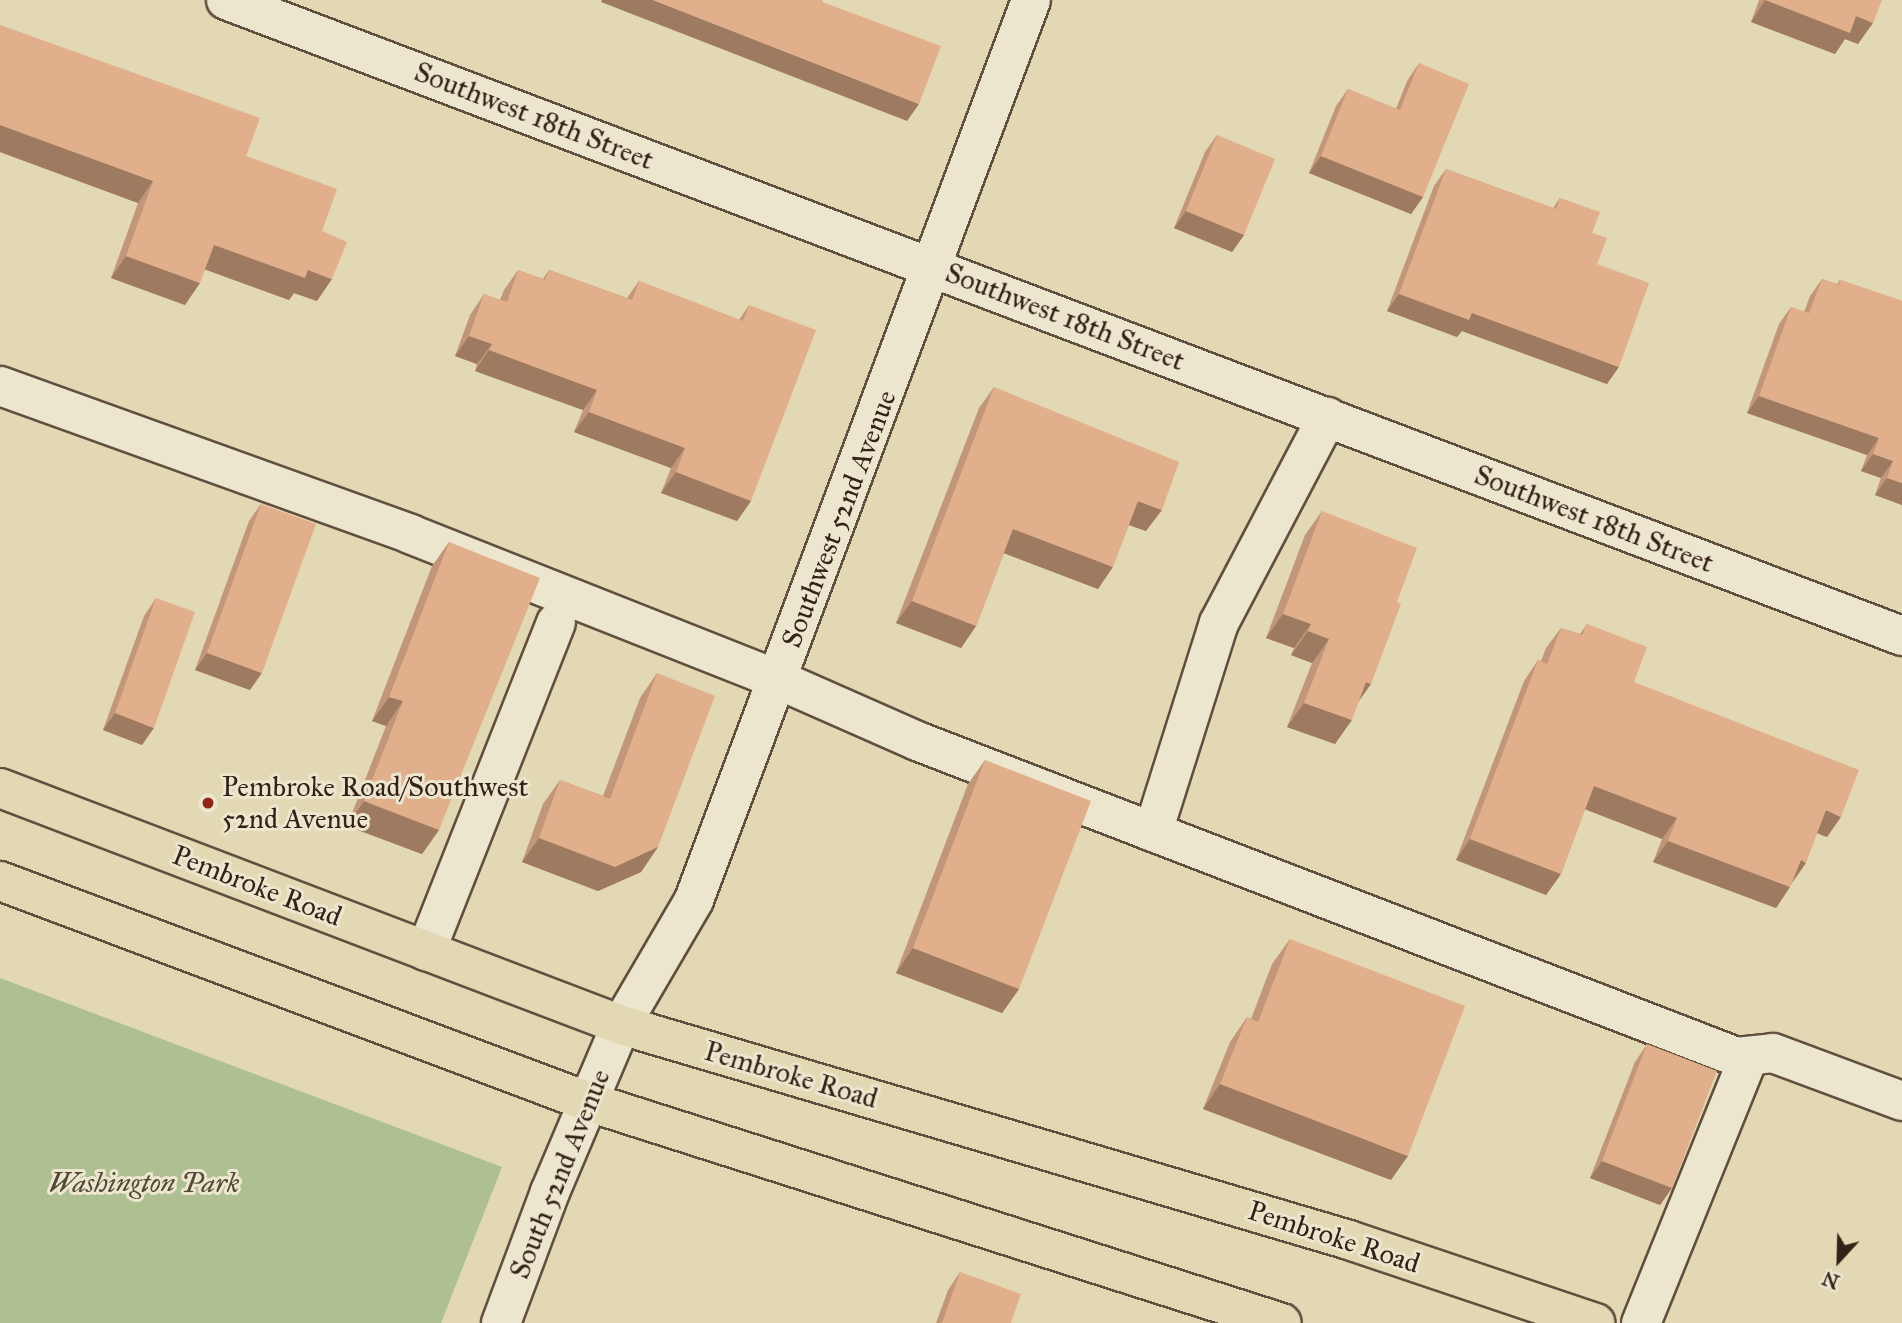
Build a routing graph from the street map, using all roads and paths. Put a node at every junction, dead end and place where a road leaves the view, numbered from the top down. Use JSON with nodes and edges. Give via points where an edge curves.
{"nodes":[{"id":1,"x":226,"y":0,"type":"edge"},
{"id":2,"x":1031,"y":0,"type":"edge"},
{"id":3,"x":934,"y":267,"type":"junction"},
{"id":4,"x":0,"y":386,"type":"edge"},
{"id":5,"x":1327,"y":417,"type":"junction"},
{"id":6,"x":556,"y":623,"type":"dead end"},
{"id":7,"x":1902,"y":636,"type":"edge"},
{"id":8,"x":779,"y":680,"type":"junction"},
{"id":9,"x":0,"y":788,"type":"edge"},
{"id":10,"x":1153,"y":832,"type":"junction"},
{"id":11,"x":0,"y":881,"type":"edge"},
{"id":12,"x":426,"y":951,"type":"junction"},
{"id":13,"x":621,"y":1026,"type":"junction"},
{"id":14,"x":1736,"y":1057,"type":"junction"},
{"id":15,"x":1902,"y":1101,"type":"edge"},
{"id":16,"x":589,"y":1102,"type":"junction"},
{"id":17,"x":501,"y":1323,"type":"edge"},
{"id":18,"x":1282,"y":1323,"type":"edge"},
{"id":19,"x":1595,"y":1323,"type":"edge"},
{"id":20,"x":1641,"y":1323,"type":"edge"}],
"edges":[{"from":1,"to":3,"type":"street","name":"Southwest 18th Street"},
{"from":2,"to":3,"type":"street","name":"Southwest 52nd Avenue"},
{"from":3,"to":5,"type":"street","name":"Southwest 18th Street"},
{"from":3,"to":8,"type":"street","name":"Southwest 52nd Avenue"},
{"from":4,"to":8,"type":"street","via":[[411,534]]},
{"from":5,"to":7,"type":"street","name":"Southwest 18th Street"},
{"from":5,"to":10,"type":"street","via":[[1219,623]]},
{"from":6,"to":12,"type":"street"},
{"from":8,"to":10,"type":"street","via":[[917,741]]},
{"from":8,"to":13,"type":"street","name":"Southwest 52nd Avenue","via":[[694,900]]},
{"from":9,"to":12,"type":"main road","name":"Pembroke Road"},
{"from":10,"to":14,"type":"street"},
{"from":11,"to":16,"type":"main road"},
{"from":12,"to":13,"type":"main road","name":"Pembroke Road"},
{"from":13,"to":16,"type":"street","name":"South 52nd Avenue"},
{"from":13,"to":19,"type":"main road","name":"Pembroke Road","via":[[1349,1240]]},
{"from":14,"to":15,"type":"street","via":[[1773,1053]]},
{"from":14,"to":20,"type":"street","via":[[1747,1060]]},
{"from":16,"to":17,"type":"street","name":"South 52nd Avenue"},
{"from":16,"to":18,"type":"main road"}]}
